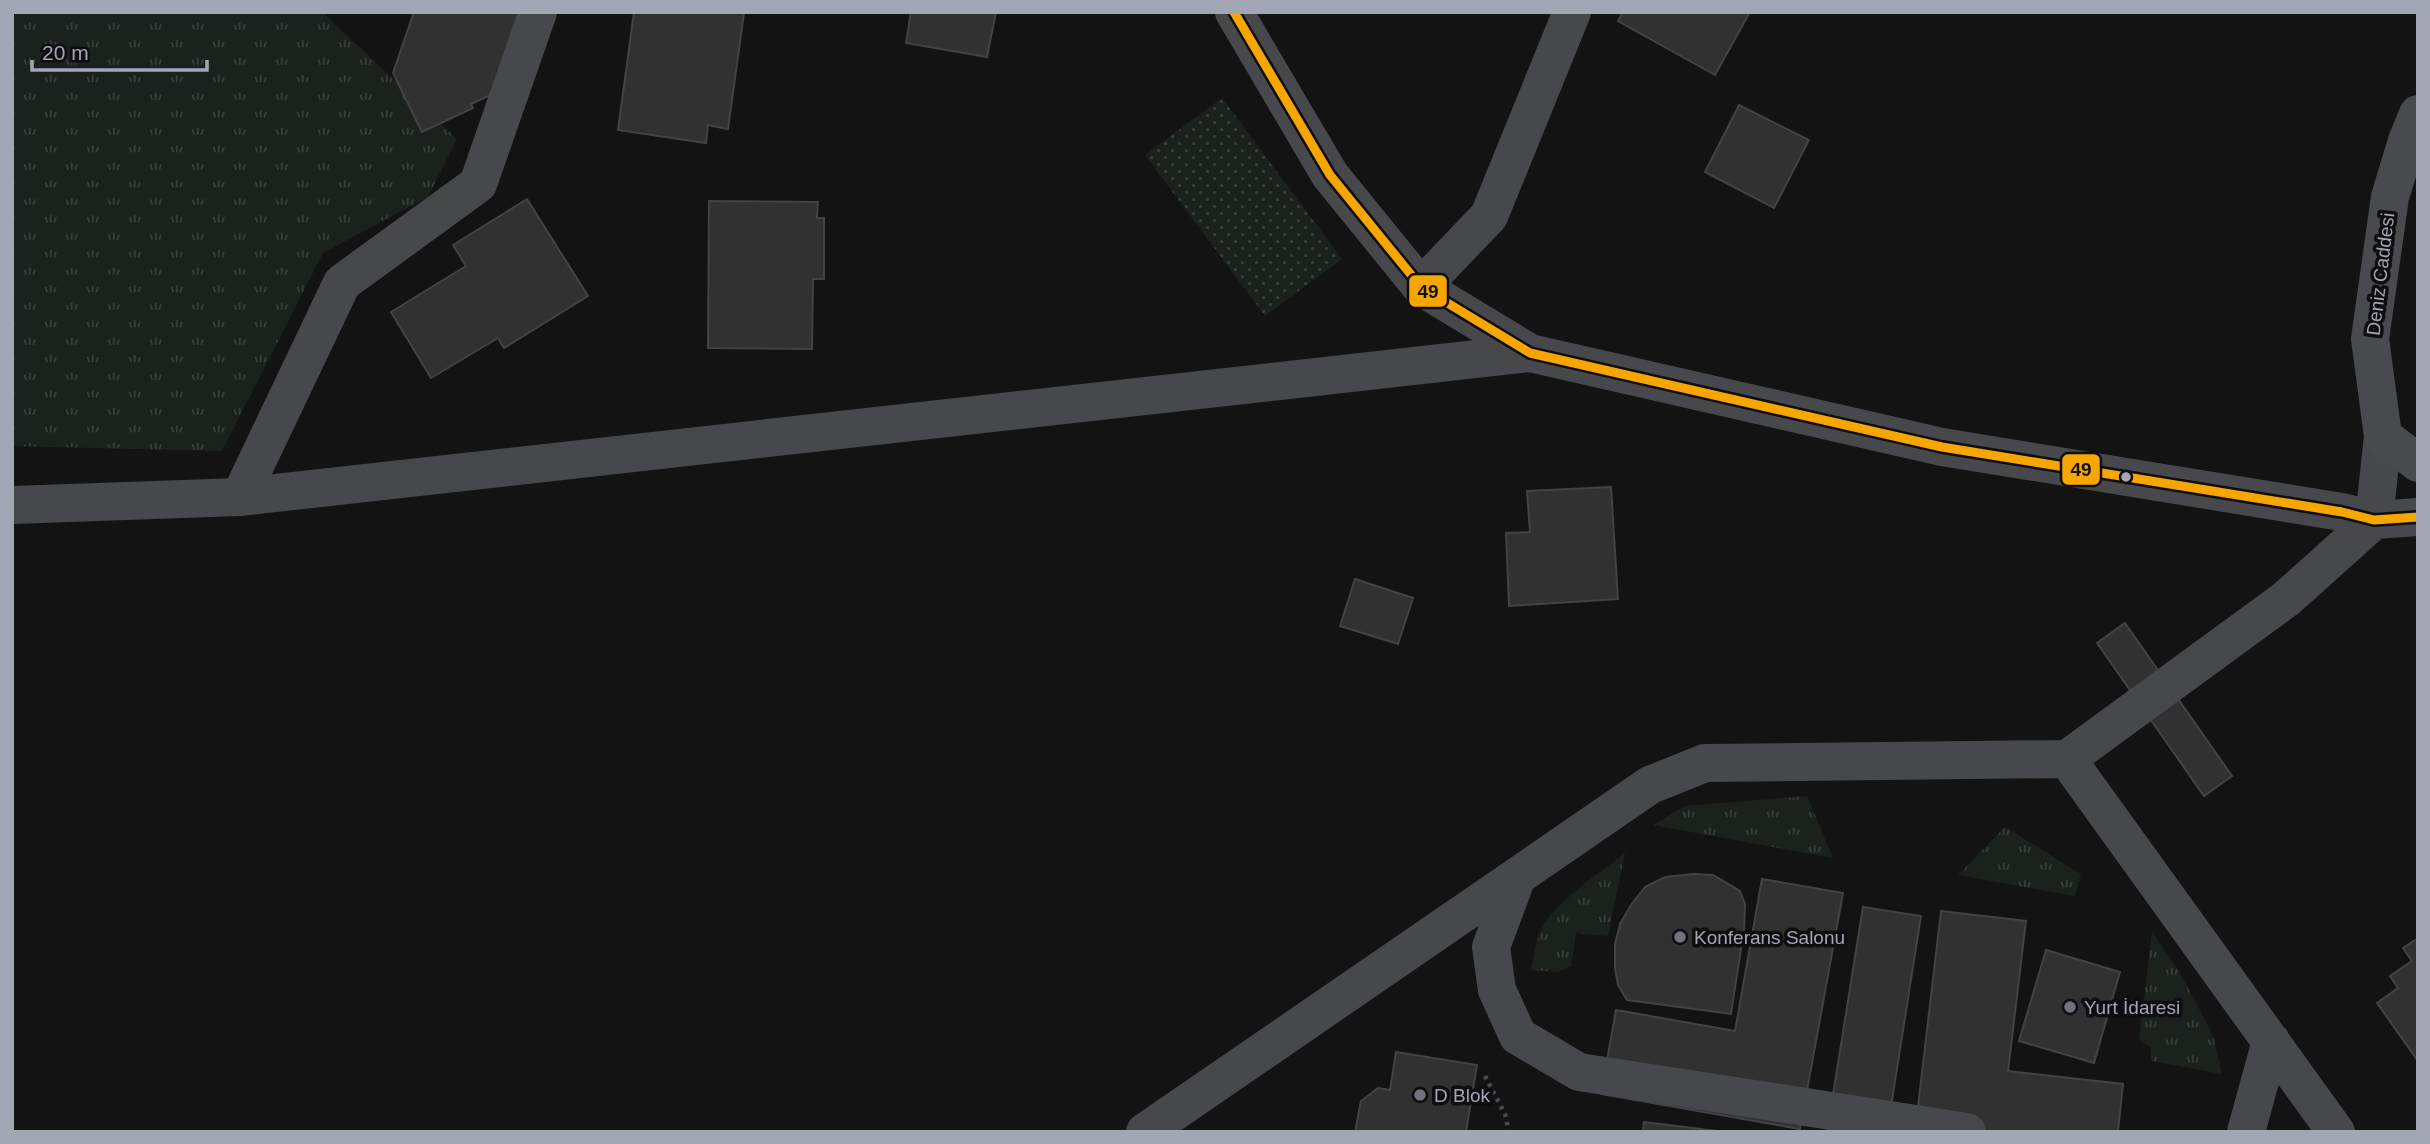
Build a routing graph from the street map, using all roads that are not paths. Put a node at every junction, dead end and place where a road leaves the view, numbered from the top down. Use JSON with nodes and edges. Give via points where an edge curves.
{"nodes":[{"id":1,"x":538,"y":12,"type":"edge"},
{"id":2,"x":1234,"y":12,"type":"edge"},
{"id":3,"x":1572,"y":12,"type":"edge"},
{"id":4,"x":2414,"y":129,"type":"edge"},
{"id":5,"x":1421,"y":286,"type":"junction"},
{"id":6,"x":1530,"y":353,"type":"junction"},
{"id":7,"x":2383,"y":436,"type":"junction"},
{"id":8,"x":2418,"y":463,"type":"edge"},
{"id":9,"x":240,"y":497,"type":"junction"},
{"id":10,"x":12,"y":505,"type":"edge"},
{"id":11,"x":2418,"y":517,"type":"edge"},
{"id":12,"x":2374,"y":520,"type":"junction"},
{"id":13,"x":2067,"y":759,"type":"junction"},
{"id":14,"x":1517,"y":877,"type":"junction"},
{"id":15,"x":2271,"y":1041,"type":"junction"},
{"id":16,"x":1145,"y":1132,"type":"edge"},
{"id":17,"x":1968,"y":1132,"type":"edge"},
{"id":18,"x":2246,"y":1132,"type":"edge"},
{"id":19,"x":2336,"y":1132,"type":"edge"}],
"edges":[{"from":1,"to":9,"type":"street","via":[[478,184],[342,283]]},
{"from":2,"to":5,"type":"street","via":[[1330,175]]},
{"from":3,"to":5,"type":"street","via":[[1489,216]]},
{"from":4,"to":7,"type":"main road","name":"Deniz Caddesi","via":[[2390,197],[2370,340]]},
{"from":5,"to":6,"type":"street"},
{"from":6,"to":9,"type":"street"},
{"from":6,"to":12,"type":"street","via":[[1942,447]]},
{"from":7,"to":8,"type":"main road"},
{"from":7,"to":12,"type":"street"},
{"from":9,"to":10,"type":"street"},
{"from":11,"to":12,"type":"street"},
{"from":12,"to":13,"type":"street","via":[[2286,599]]},
{"from":13,"to":14,"type":"street","via":[[1705,763],[1650,785]]},
{"from":13,"to":15,"type":"street"},
{"from":14,"to":16,"type":"street"},
{"from":14,"to":17,"type":"street","via":[[1491,947],[1497,990],[1518,1036],[1579,1072]]},
{"from":15,"to":18,"type":"street"},
{"from":15,"to":19,"type":"street"}]}
